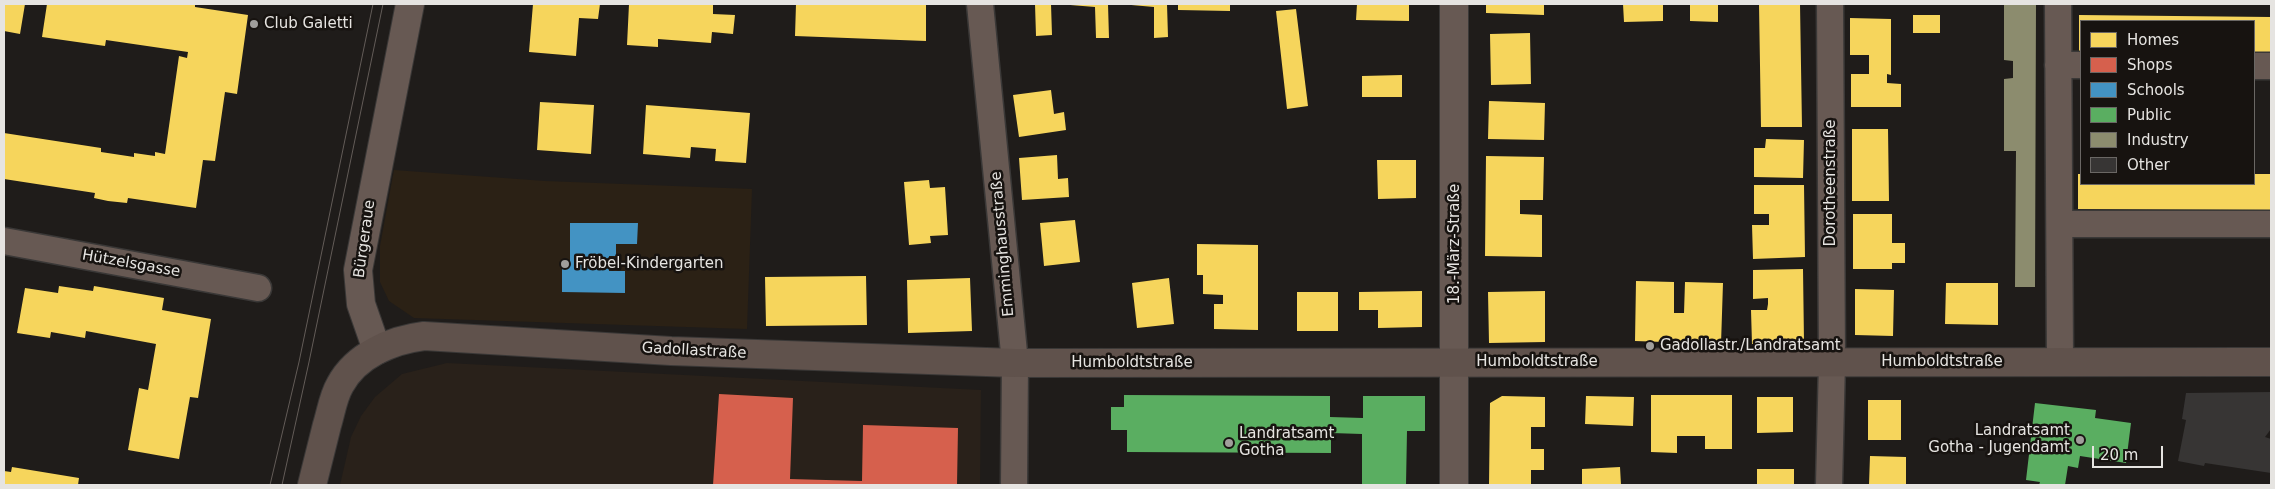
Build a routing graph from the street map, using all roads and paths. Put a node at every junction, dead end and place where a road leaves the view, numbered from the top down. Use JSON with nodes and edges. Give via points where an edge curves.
{"nodes":[{"id":1,"x":410,"y":4,"type":"edge"},
{"id":2,"x":980,"y":4,"type":"edge"},
{"id":3,"x":1454,"y":4,"type":"edge"},
{"id":4,"x":1830,"y":4,"type":"edge"},
{"id":5,"x":2058,"y":4,"type":"edge"},
{"id":6,"x":2069,"y":65,"type":"edge"},
{"id":7,"x":2255,"y":66,"type":"edge"},
{"id":8,"x":2271,"y":66,"type":"edge"},
{"id":9,"x":2060,"y":224,"type":"junction"},
{"id":10,"x":2271,"y":224,"type":"edge"},
{"id":11,"x":4,"y":241,"type":"edge"},
{"id":12,"x":258,"y":288,"type":"dead end"},
{"id":13,"x":377,"y":350,"type":"junction"},
{"id":14,"x":2060,"y":361,"type":"junction"},
{"id":15,"x":1455,"y":362,"type":"junction"},
{"id":16,"x":1832,"y":362,"type":"junction"},
{"id":17,"x":2271,"y":362,"type":"edge"},
{"id":18,"x":1014,"y":363,"type":"junction"},
{"id":19,"x":312,"y":485,"type":"edge"},
{"id":20,"x":1014,"y":485,"type":"edge"},
{"id":21,"x":1454,"y":485,"type":"edge"},
{"id":22,"x":1829,"y":485,"type":"edge"}],
"edges":[{"from":1,"to":13,"type":"street","name":"Bürgeraue","via":[[358,270],[361,304]]},
{"from":2,"to":18,"type":"street","name":"Emminghausstraße"},
{"from":3,"to":15,"type":"street","name":"18.-März-Straße"},
{"from":4,"to":16,"type":"street","name":"Dorotheenstraße"},
{"from":5,"to":6,"type":"street"},
{"from":6,"to":9,"type":"street"},
{"from":7,"to":8,"type":"street"},
{"from":9,"to":10,"type":"street"},
{"from":9,"to":14,"type":"street"},
{"from":11,"to":12,"type":"street","name":"Hützelsgasse"},
{"from":13,"to":18,"type":"main road","name":"Gadollastraße","via":[[406,338],[448,336],[671,351]]},
{"from":13,"to":19,"type":"main road","via":[[360,362],[340,385]]},
{"from":14,"to":16,"type":"main road","name":"Humboldtstraße"},
{"from":14,"to":17,"type":"main road","name":"Humboldtstraße"},
{"from":15,"to":16,"type":"main road","name":"Humboldtstraße"},
{"from":15,"to":18,"type":"main road","name":"Humboldtstraße"},
{"from":15,"to":21,"type":"street","name":"18.-März-Straße"},
{"from":16,"to":22,"type":"street","name":"Dorotheenstraße"},
{"from":18,"to":20,"type":"street","name":"Emminghausstraße"}]}
